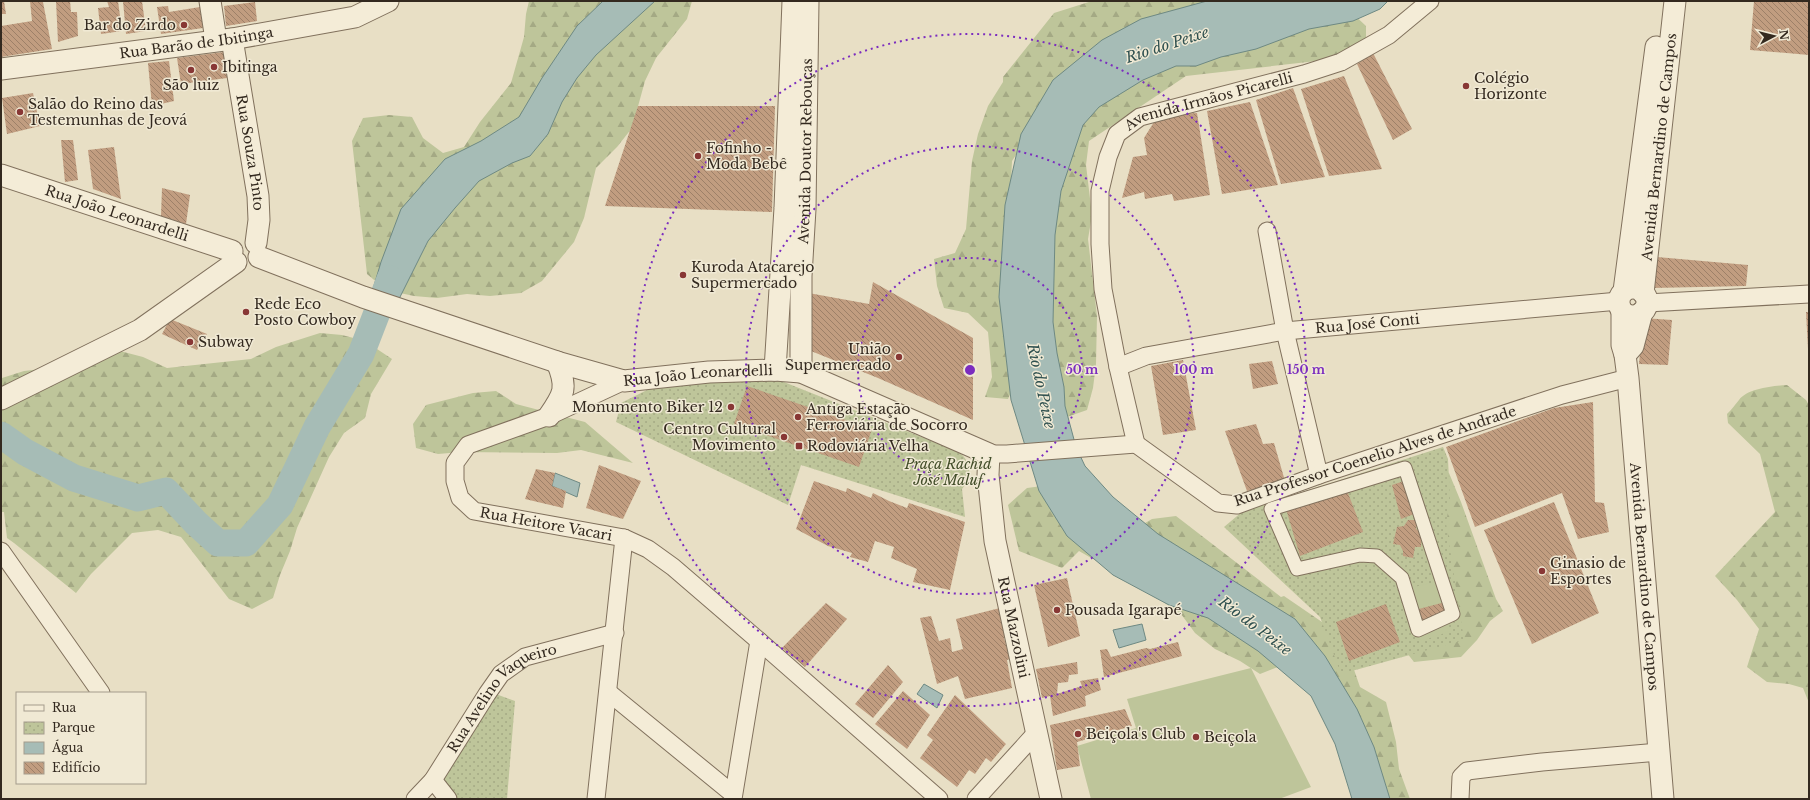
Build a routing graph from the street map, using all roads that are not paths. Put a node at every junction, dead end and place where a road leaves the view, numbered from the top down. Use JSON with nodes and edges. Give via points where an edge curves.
{"nodes":[{"id":1,"x":210,"y":1,"type":"edge"},
{"id":2,"x":388,"y":1,"type":"edge"},
{"id":3,"x":793,"y":1,"type":"edge"},
{"id":4,"x":808,"y":1,"type":"edge"},
{"id":5,"x":1430,"y":1,"type":"edge"},
{"id":6,"x":1662,"y":1,"type":"edge"},
{"id":7,"x":1675,"y":1,"type":"edge"},
{"id":8,"x":224,"y":40,"type":"junction"},
{"id":9,"x":1,"y":69,"type":"edge"},
{"id":10,"x":797,"y":98,"type":"junction"},
{"id":11,"x":1,"y":175,"type":"edge"},
{"id":12,"x":1267,"y":231,"type":"dead end"},
{"id":13,"x":257,"y":250,"type":"junction"},
{"id":14,"x":234,"y":257,"type":"junction"},
{"id":15,"x":791,"y":276,"type":"junction"},
{"id":16,"x":1809,"y":294,"type":"edge"},
{"id":17,"x":1633,"y":302,"type":"junction"},
{"id":18,"x":1285,"y":331,"type":"junction"},
{"id":19,"x":556,"y":362,"type":"junction"},
{"id":20,"x":1118,"y":367,"type":"junction"},
{"id":21,"x":775,"y":370,"type":"junction"},
{"id":22,"x":801,"y":372,"type":"junction"},
{"id":23,"x":1628,"y":378,"type":"junction"},
{"id":24,"x":624,"y":381,"type":"junction"},
{"id":25,"x":1,"y":399,"type":"edge"},
{"id":26,"x":549,"y":416,"type":"junction"},
{"id":27,"x":1136,"y":444,"type":"junction"},
{"id":28,"x":1399,"y":449,"type":"junction"},
{"id":29,"x":998,"y":454,"type":"junction"},
{"id":30,"x":1404,"y":468,"type":"junction"},
{"id":31,"x":1319,"y":475,"type":"junction"},
{"id":32,"x":624,"y":538,"type":"junction"},
{"id":33,"x":1,"y":551,"type":"edge"},
{"id":34,"x":615,"y":633,"type":"junction"},
{"id":35,"x":760,"y":641,"type":"junction"},
{"id":36,"x":100,"y":692,"type":"edge"},
{"id":37,"x":608,"y":692,"type":"junction"},
{"id":38,"x":1036,"y":733,"type":"junction"},
{"id":39,"x":1659,"y":752,"type":"junction"},
{"id":40,"x":432,"y":780,"type":"junction"},
{"id":41,"x":733,"y":797,"type":"edge"},
{"id":42,"x":415,"y":799,"type":"edge"},
{"id":43,"x":448,"y":799,"type":"edge"},
{"id":44,"x":596,"y":799,"type":"edge"},
{"id":45,"x":939,"y":799,"type":"edge"},
{"id":46,"x":976,"y":799,"type":"edge"},
{"id":47,"x":1051,"y":799,"type":"edge"},
{"id":48,"x":1460,"y":799,"type":"edge"},
{"id":49,"x":1663,"y":799,"type":"edge"}],
"edges":[{"from":1,"to":8,"type":"street","name":"Rua Souza Pinto"},
{"from":2,"to":8,"type":"street","name":"Rua Barão de Ibitinga","via":[[355,17]]},
{"from":3,"to":10,"type":"street","name":"Avenida Doutor Rebouças"},
{"from":4,"to":10,"type":"street","name":"Avenida Doutor Rebouças"},
{"from":5,"to":20,"type":"street","name":"Avenida Irmãos Picarelli","via":[[1389,35],[1341,62],[1140,117],[1117,134],[1100,191],[1100,244],[1102,289]]},
{"from":6,"to":17,"type":"street","name":"Avenida Bernardino de Campos"},
{"from":7,"to":17,"type":"street","name":"Avenida Bernardino de Campos"},
{"from":8,"to":9,"type":"street","name":"Rua Barão de Ibitinga"},
{"from":8,"to":13,"type":"street","name":"Rua Souza Pinto","via":[[258,196]]},
{"from":10,"to":15,"type":"street","name":"Avenida Doutor Rebouças"},
{"from":11,"to":14,"type":"street","name":"Rua João Leonardelli"},
{"from":12,"to":18,"type":"street"},
{"from":13,"to":14,"type":"street","name":"Rua João Leonardelli","via":[[253,264],[249,266],[240,265]]},
{"from":13,"to":19,"type":"street","name":"Rua João Leonardelli","via":[[363,298]]},
{"from":14,"to":25,"type":"street","via":[[140,330]]},
{"from":15,"to":21,"type":"street","name":"Avenida Doutor Rebouças"},
{"from":15,"to":22,"type":"street","name":"Avenida Doutor Rebouças"},
{"from":16,"to":17,"type":"street","name":"Rua José Conti"},
{"from":17,"to":18,"type":"street","name":"Rua José Conti"},
{"from":17,"to":23,"type":"street","name":"Avenida Bernardino de Campos","via":[[1622,345]]},
{"from":18,"to":20,"type":"street","name":"Rua José Conti","via":[[1146,356]]},
{"from":18,"to":31,"type":"street"},
{"from":19,"to":24,"type":"street","name":"Rua João Leonardelli"},
{"from":19,"to":26,"type":"street","via":[[562,374],[564,390]]},
{"from":20,"to":27,"type":"street","name":"Avenida Irmãos Picarelli"},
{"from":21,"to":22,"type":"street","name":"Rua João Leonardelli"},
{"from":21,"to":24,"type":"street","name":"Rua João Leonardelli","via":[[709,372]]},
{"from":22,"to":29,"type":"street","name":"Rua João Leonardelli"},
{"from":23,"to":28,"type":"street","name":"Rua Professor Coenelio Alves de Andrade","via":[[1562,395]]},
{"from":23,"to":39,"type":"street","name":"Avenida Bernardino de Campos"},
{"from":24,"to":26,"type":"street","name":"Rua Heitore Vacari"},
{"from":26,"to":32,"type":"street","name":"Rua Heitore Vacari","via":[[468,445],[455,462],[455,481],[460,498],[474,511]]},
{"from":27,"to":29,"type":"street"},
{"from":27,"to":31,"type":"street","name":"Rua Professor Coenelio Alves de Andrade","via":[[1218,503],[1228,505]]},
{"from":28,"to":30,"type":"street"},
{"from":28,"to":31,"type":"street","name":"Rua Professor Coenelio Alves de Andrade"},
{"from":29,"to":38,"type":"street","name":"Rua Mazzolini","via":[[988,475],[995,541]]},
{"from":30,"to":30,"type":"street","via":[[1271,509],[1297,569],[1360,555],[1377,556],[1402,578],[1418,630],[1453,614]]},
{"from":32,"to":34,"type":"street"},
{"from":32,"to":35,"type":"street","name":"Rua Heitore Vacari","via":[[648,549]]},
{"from":33,"to":36,"type":"street"},
{"from":34,"to":37,"type":"street"},
{"from":34,"to":40,"type":"street","name":"Rua Avelino Vaqueiro","via":[[525,658],[501,674]]},
{"from":35,"to":41,"type":"street"},
{"from":35,"to":45,"type":"street","name":"Rua Heitore Vacari"},
{"from":37,"to":41,"type":"street"},
{"from":37,"to":44,"type":"street"},
{"from":38,"to":46,"type":"street"},
{"from":38,"to":47,"type":"street","name":"Rua Mazzolini"},
{"from":39,"to":48,"type":"street","via":[[1467,771],[1461,777]]},
{"from":39,"to":49,"type":"street","name":"Avenida Bernardino de Campos"},
{"from":40,"to":42,"type":"street","name":"Rua Avelino Vaqueiro"},
{"from":40,"to":43,"type":"street"}]}
